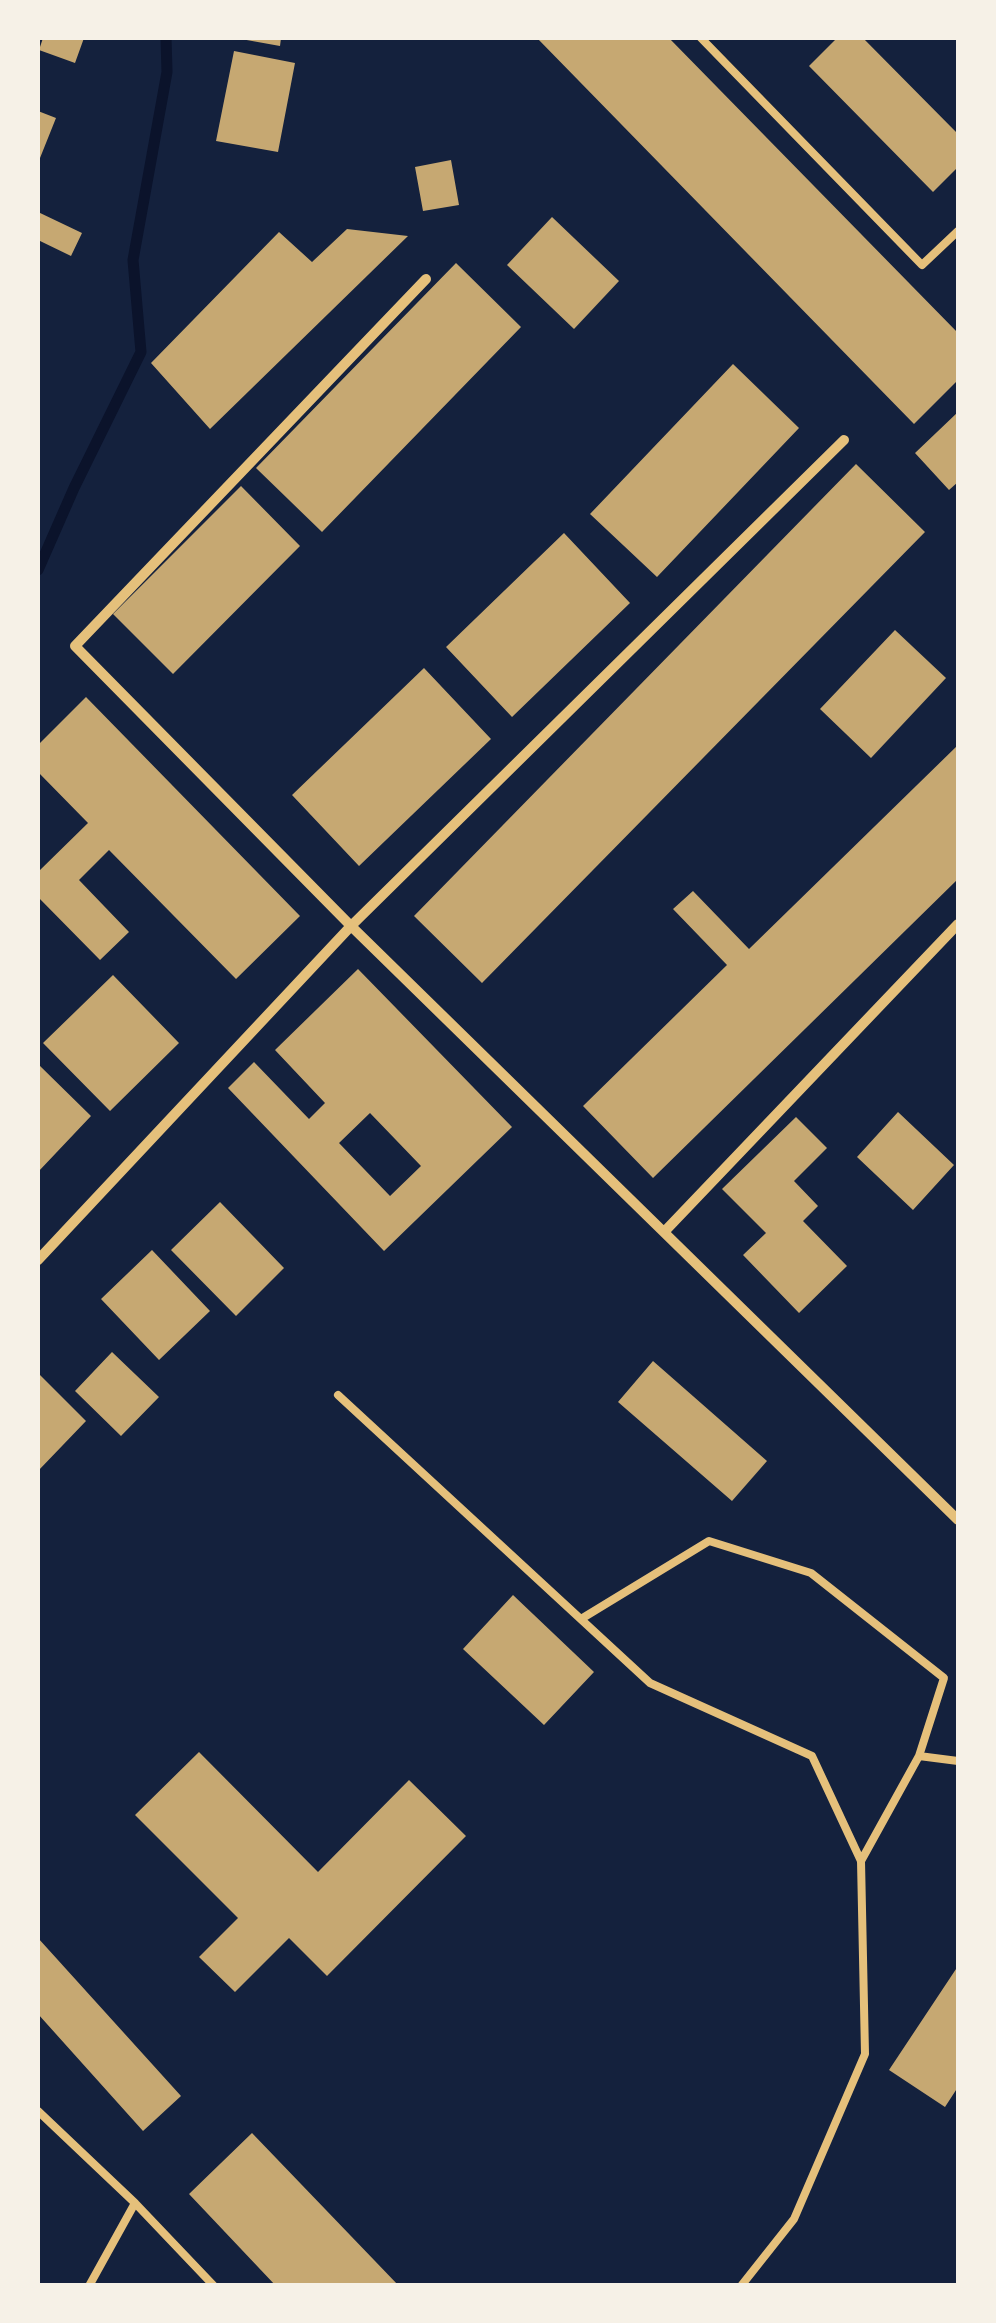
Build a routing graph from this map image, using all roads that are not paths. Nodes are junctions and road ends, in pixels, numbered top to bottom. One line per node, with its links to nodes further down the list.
1 (702, 38): 2 (lane)
2 (958, 230)
3 (426, 279): 6 (street)
4 (844, 440): 6 (street)
5 (958, 924): 7 (street)
6 (350, 926): 7 (street); 8 (street)
7 (666, 1232): 10 (street)
8 (38, 1260)
9 (338, 1395): 11 (lane)
10 (958, 1520)
11 (581, 1619): 12 (lane); 14 (lane)
12 (919, 1756): 13 (lane); 14 (lane)
13 (958, 1761)
14 (862, 1861): 19 (lane)
15 (38, 2111): 16 (lane)
16 (135, 2203): 17 (lane); 18 (lane)
17 (89, 2286)
18 (214, 2286)
19 (741, 2286)

